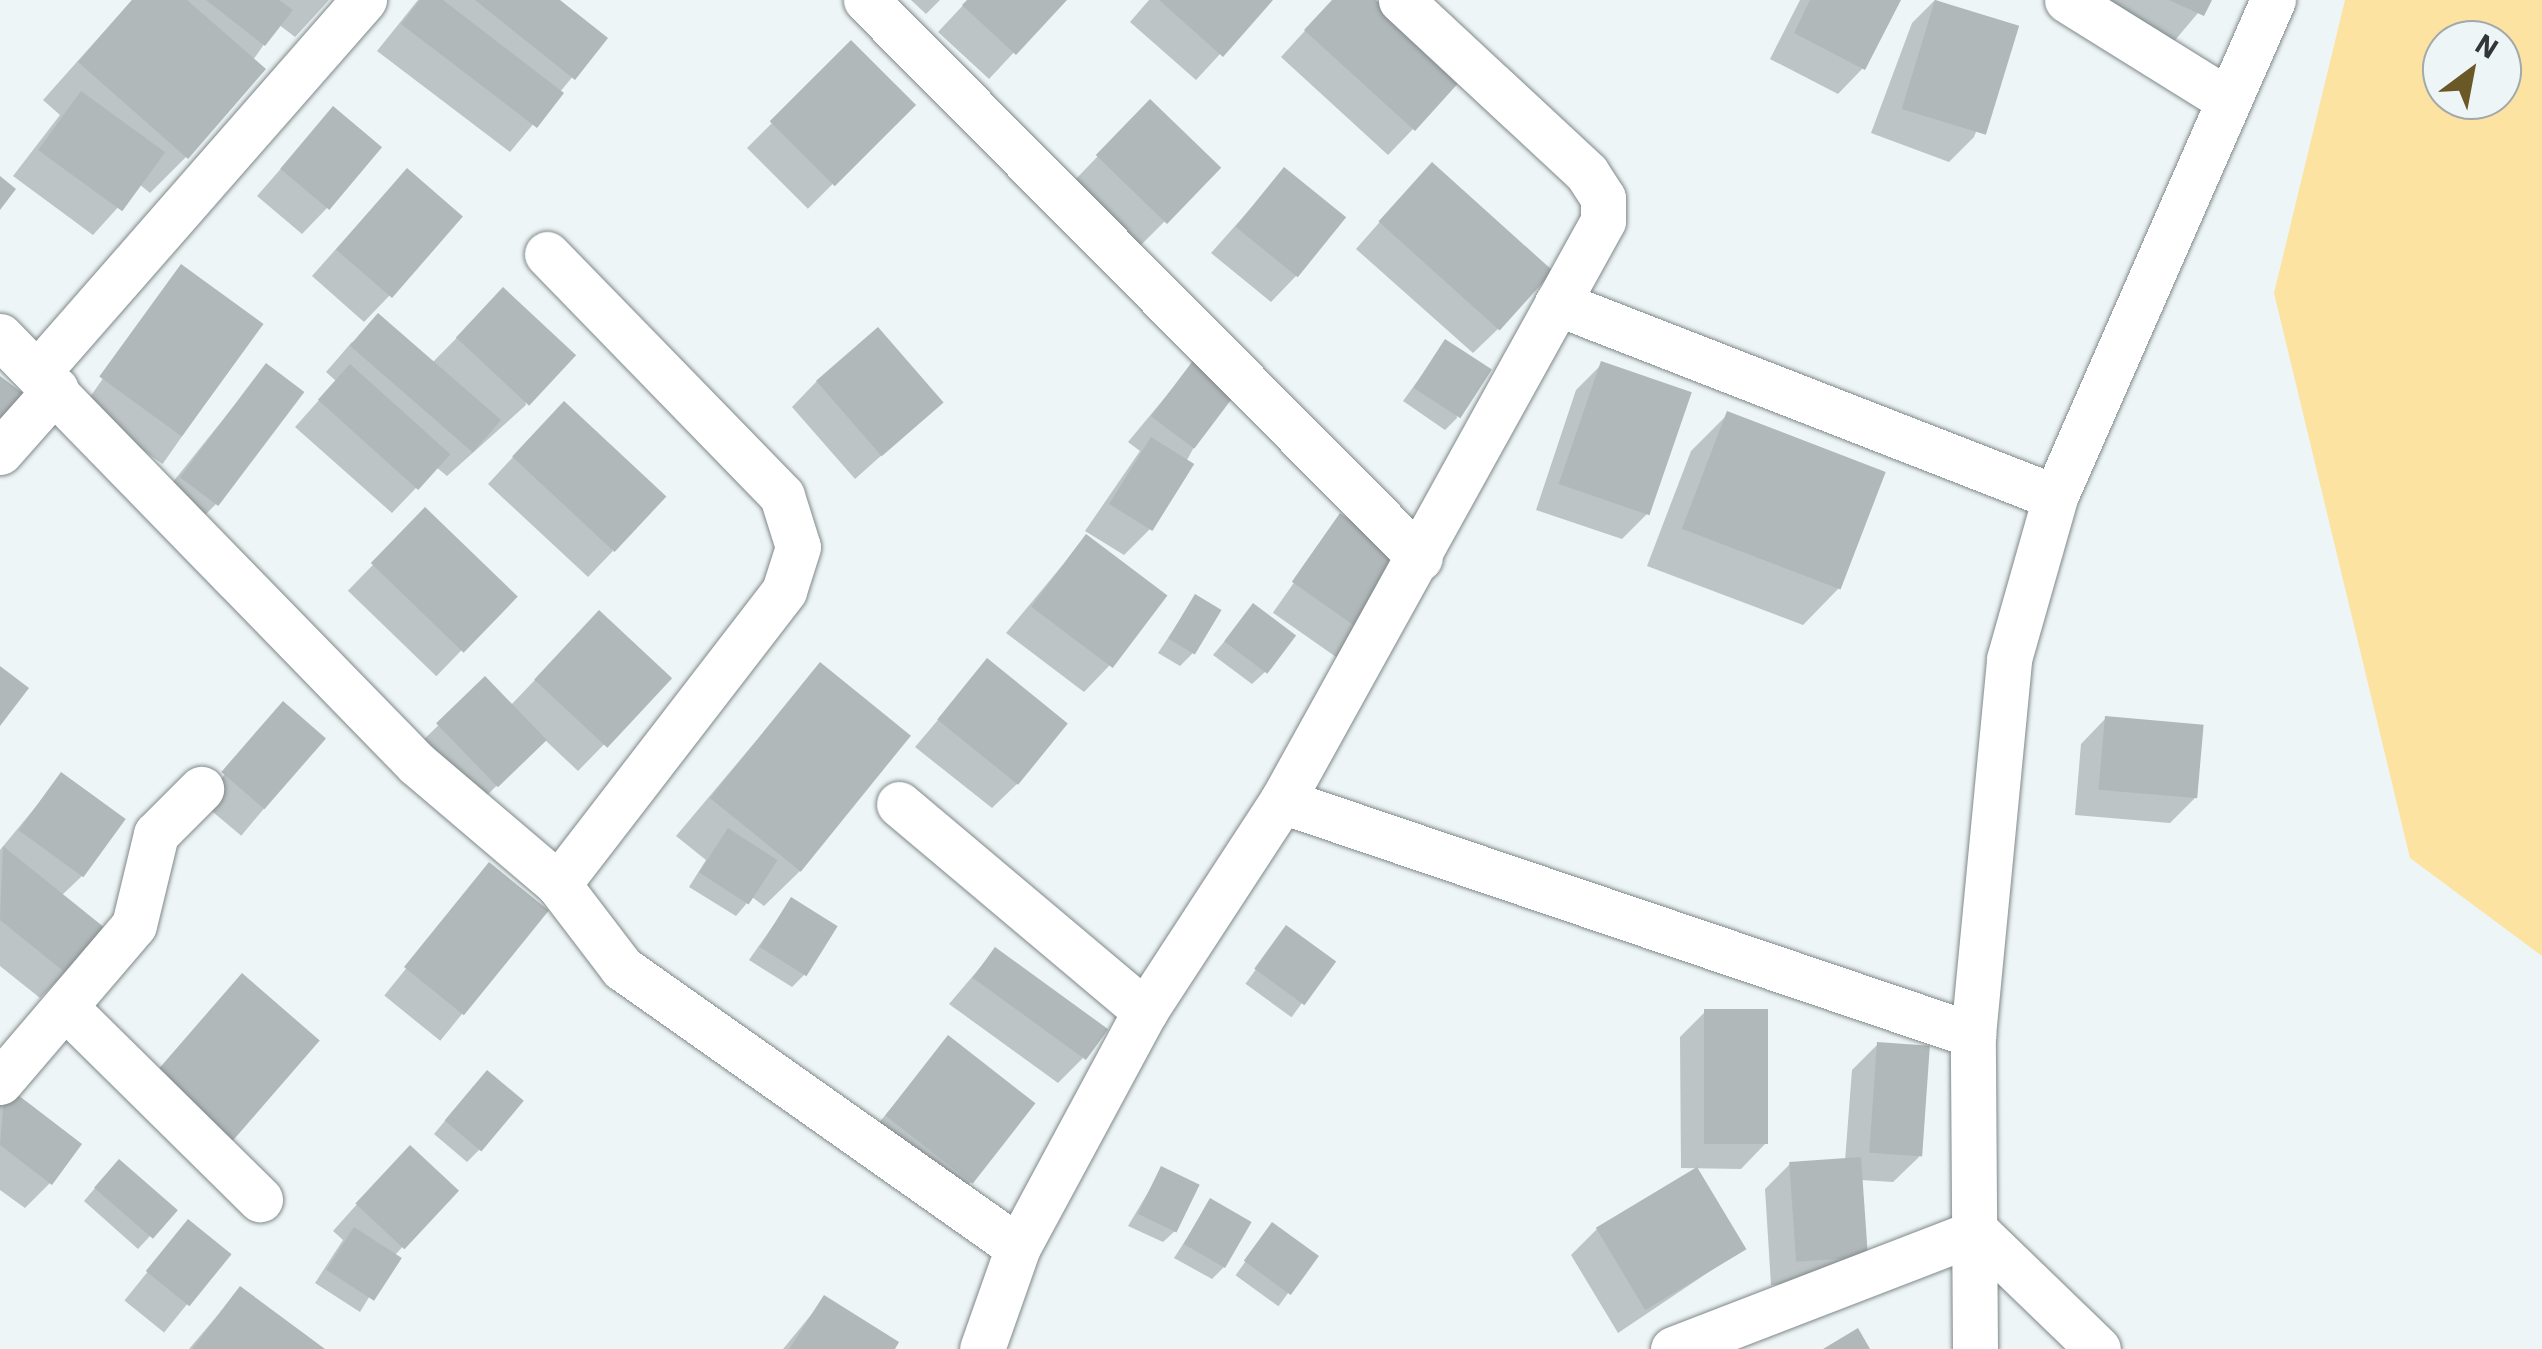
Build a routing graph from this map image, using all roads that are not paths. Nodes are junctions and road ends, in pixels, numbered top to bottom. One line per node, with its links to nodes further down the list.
1 (364, 0): 10 (street)
2 (866, 0): 13 (street)
3 (1402, 0): 8 (street)
4 (2067, 0): 6 (street)
5 (2272, 0): 6 (street)
6 (2226, 99): 12 (street)
7 (546, 254): 17 (street)
8 (1557, 302): 12 (street); 13 (street)
9 (0, 336): 10 (street)
10 (47, 381): 11 (street); 17 (street)
11 (0, 452)
12 (2056, 498): 20 (street)
13 (1420, 558): 15 (street)
14 (201, 789): 18 (street)
15 (1282, 801): 19 (street); 20 (street)
16 (899, 804): 19 (street)
17 (558, 884): 24 (street)
18 (64, 1007): 21 (street); 22 (street)
19 (1145, 1011): 24 (street)
20 (1973, 1036): 23 (street)
21 (0, 1082)
22 (260, 1199)
23 (1977, 1232): 26 (street); 27 (street); 28 (street)
24 (1018, 1246): 25 (street)
25 (982, 1349)
26 (1673, 1349)
27 (1975, 1349)
28 (2098, 1349)

